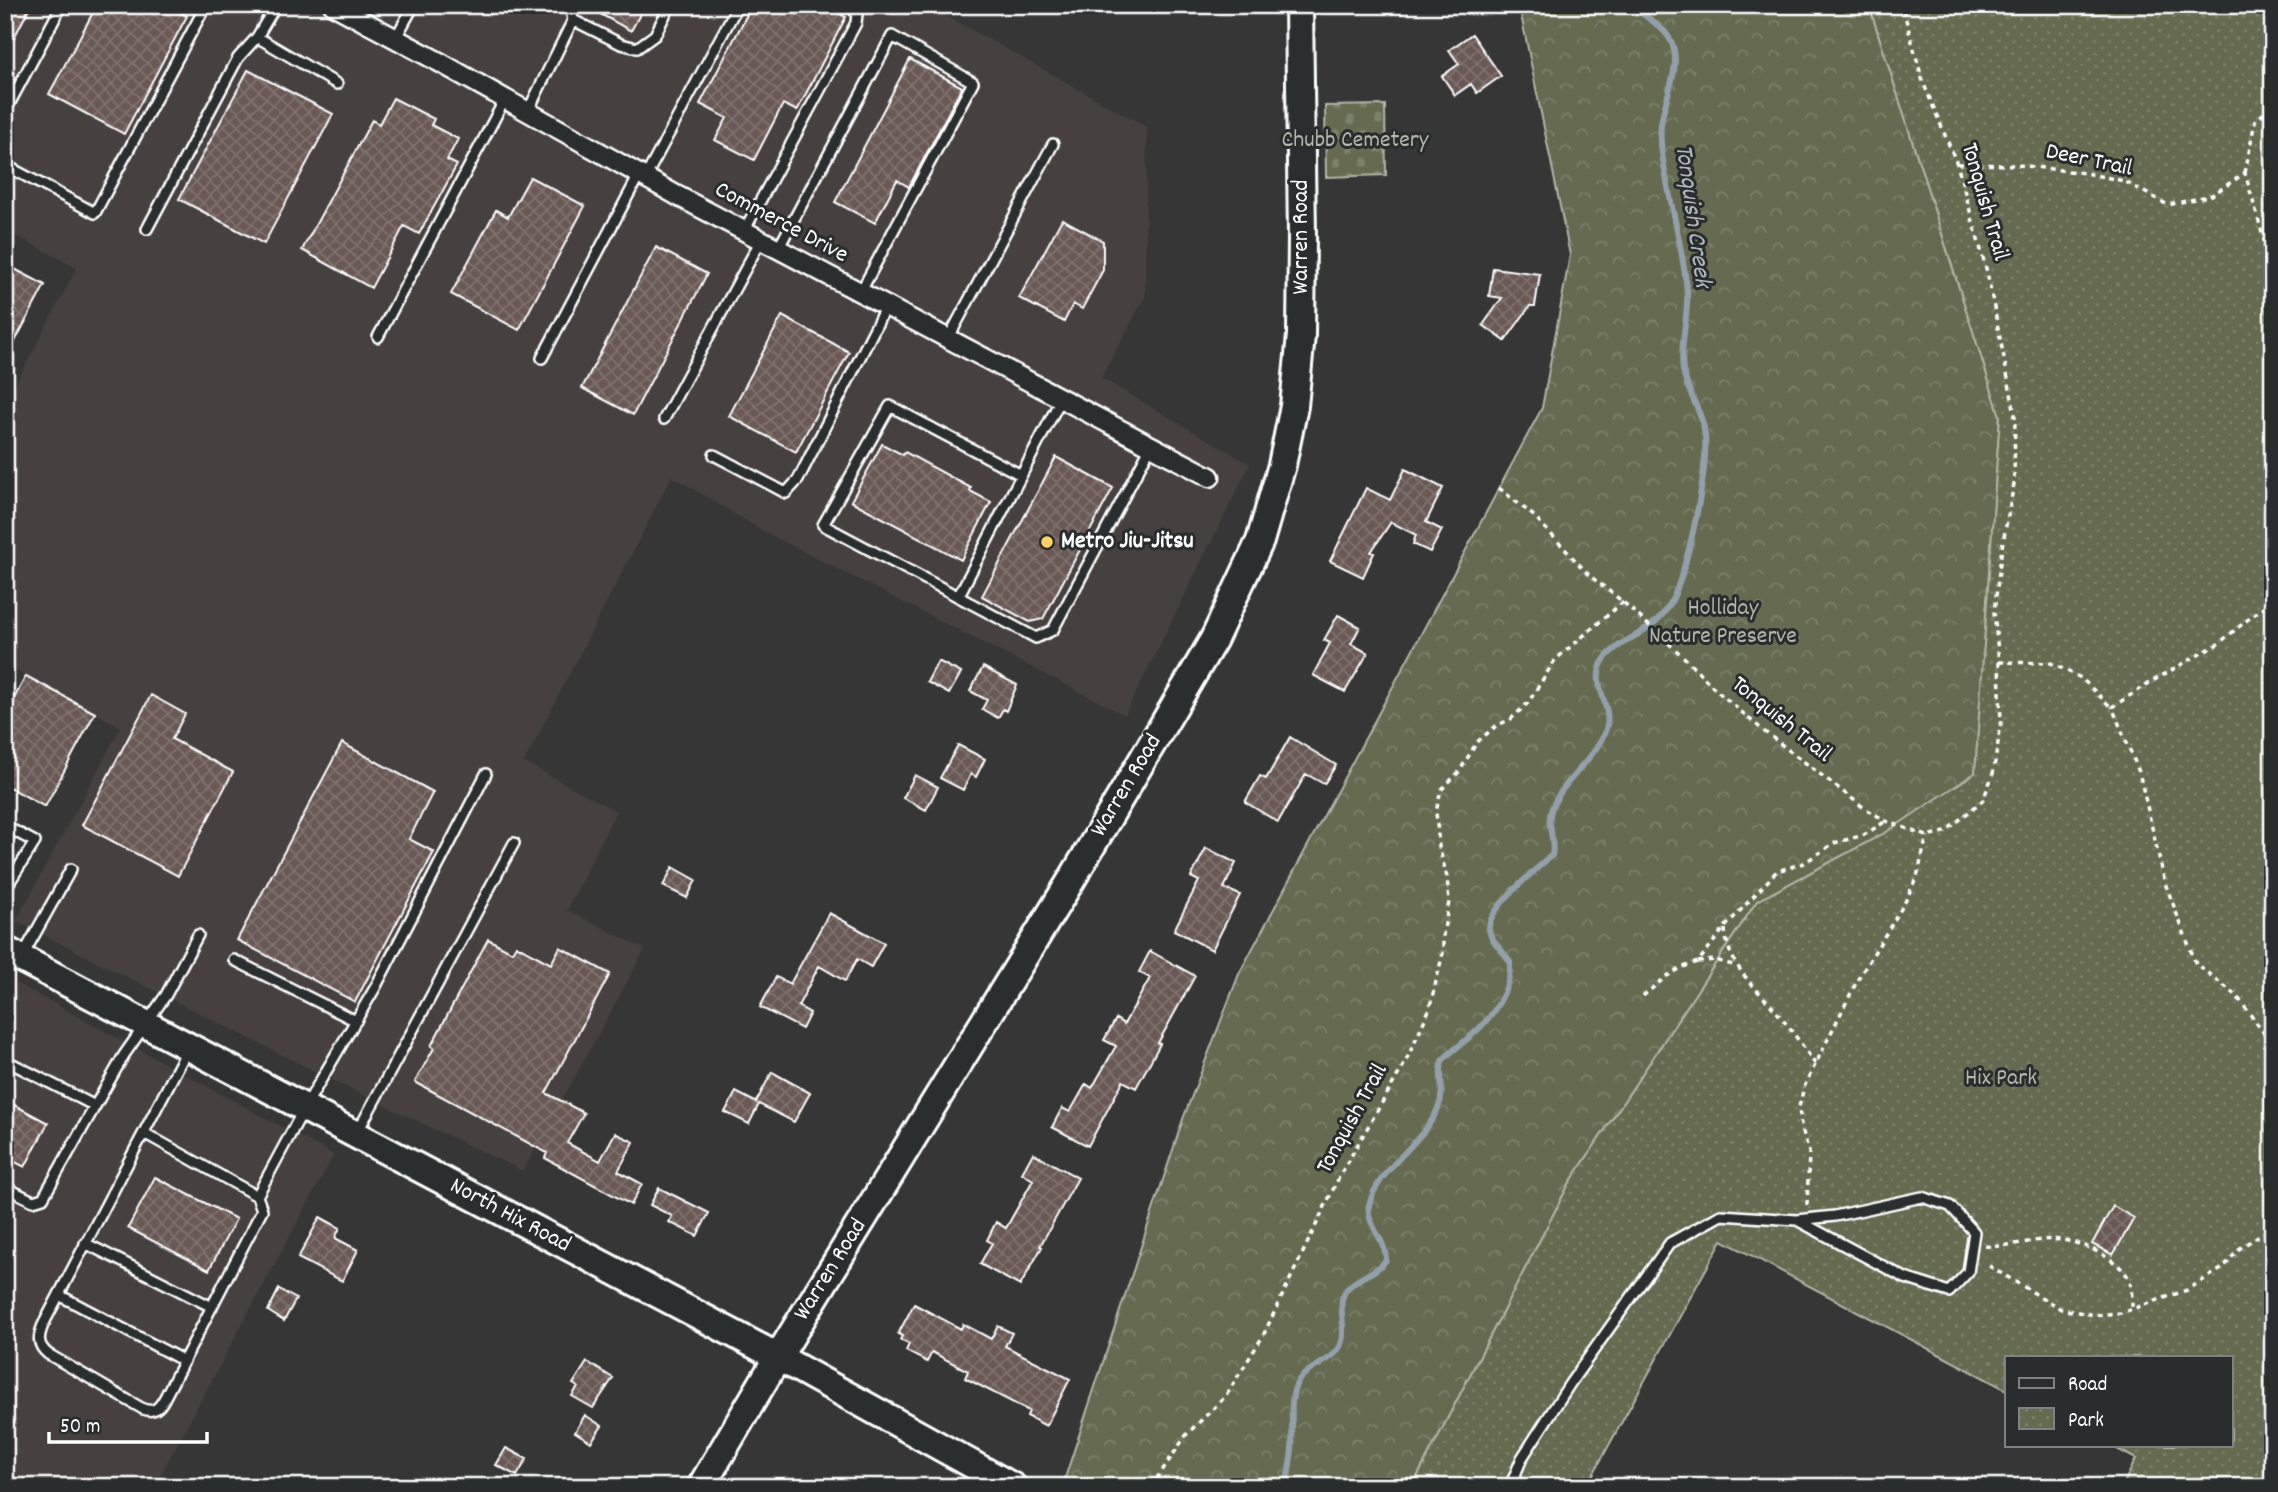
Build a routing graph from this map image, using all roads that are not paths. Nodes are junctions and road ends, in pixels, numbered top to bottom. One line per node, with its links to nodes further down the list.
1 (62, 5): 17 (lane)
2 (206, 5): 19 (lane)
3 (276, 5): 12 (lane)
4 (333, 5): 13 (street, Commerce Drive)
5 (414, 5): 13 (lane)
6 (570, 5): 11 (lane)
7 (670, 5): 11 (lane)
8 (738, 5): 20 (lane)
9 (850, 5): 22 (lane)
10 (1299, 5): 59 (main road, Warren Road)
11 (573, 20): 16 (lane)
12 (257, 37): 14 (lane); 21 (lane)
13 (396, 38): 15 (street, Commerce Drive)
14 (337, 84)
15 (505, 99): 16 (street, Commerce Drive); 27 (lane)
16 (528, 111): 20 (street, Commerce Drive)
17 (5, 112)
18 (1053, 144): 28 (lane)
19 (5, 165)
20 (642, 176): 22 (street, Commerce Drive); 29 (lane)
21 (148, 229)
22 (744, 231): 23 (street, Commerce Drive)
23 (761, 240): 24 (street, Commerce Drive); 31 (lane)
24 (778, 249): 25 (street, Commerce Drive); 25 (lane)
25 (860, 293): 26 (street, Commerce Drive)
26 (886, 306): 28 (street, Commerce Drive); 33 (lane)
27 (378, 337)
28 (948, 339): 30 (street, Commerce Drive)
29 (542, 358)
30 (1061, 399): 32 (street, Commerce Drive); 34 (lane)
31 (664, 419)
32 (1151, 446): 35 (street, Commerce Drive); 36 (lane)
33 (714, 455)
34 (1021, 475): 36 (lane); 36 (lane)
35 (1210, 477)
36 (958, 597)
37 (486, 774): 45 (lane)
38 (5, 826): 41 (lane)
39 (514, 844): 52 (lane)
40 (71, 869): 43 (lane)
41 (5, 889)
42 (198, 934): 46 (lane)
43 (13, 954): 46 (main road, North Hix Road)
44 (234, 960): 45 (lane)
45 (356, 1021): 50 (lane)
46 (146, 1023): 47 (main road, North Hix Road); 49 (lane)
47 (189, 1047): 50 (main road, North Hix Road); 51 (lane)
48 (5, 1060): 49 (lane)
49 (95, 1106): 53 (lane)
50 (305, 1107): 52 (main road, North Hix Road); 54 (lane)
51 (144, 1133): 54 (lane); 56 (lane)
52 (356, 1135): 59 (main road, North Hix Road)
53 (5, 1187)
54 (257, 1196): 58 (lane)
55 (1802, 1219): 55 (lane); 63 (lane)
56 (85, 1243): 57 (lane); 58 (lane)
57 (59, 1295): 60 (lane); 60 (lane)
58 (212, 1307): 60 (lane)
59 (778, 1357): 61 (main road, Warren Road); 62 (main road, North Hix Road)
60 (184, 1361)
61 (701, 1487)
62 (1013, 1487)
63 (1510, 1487)

